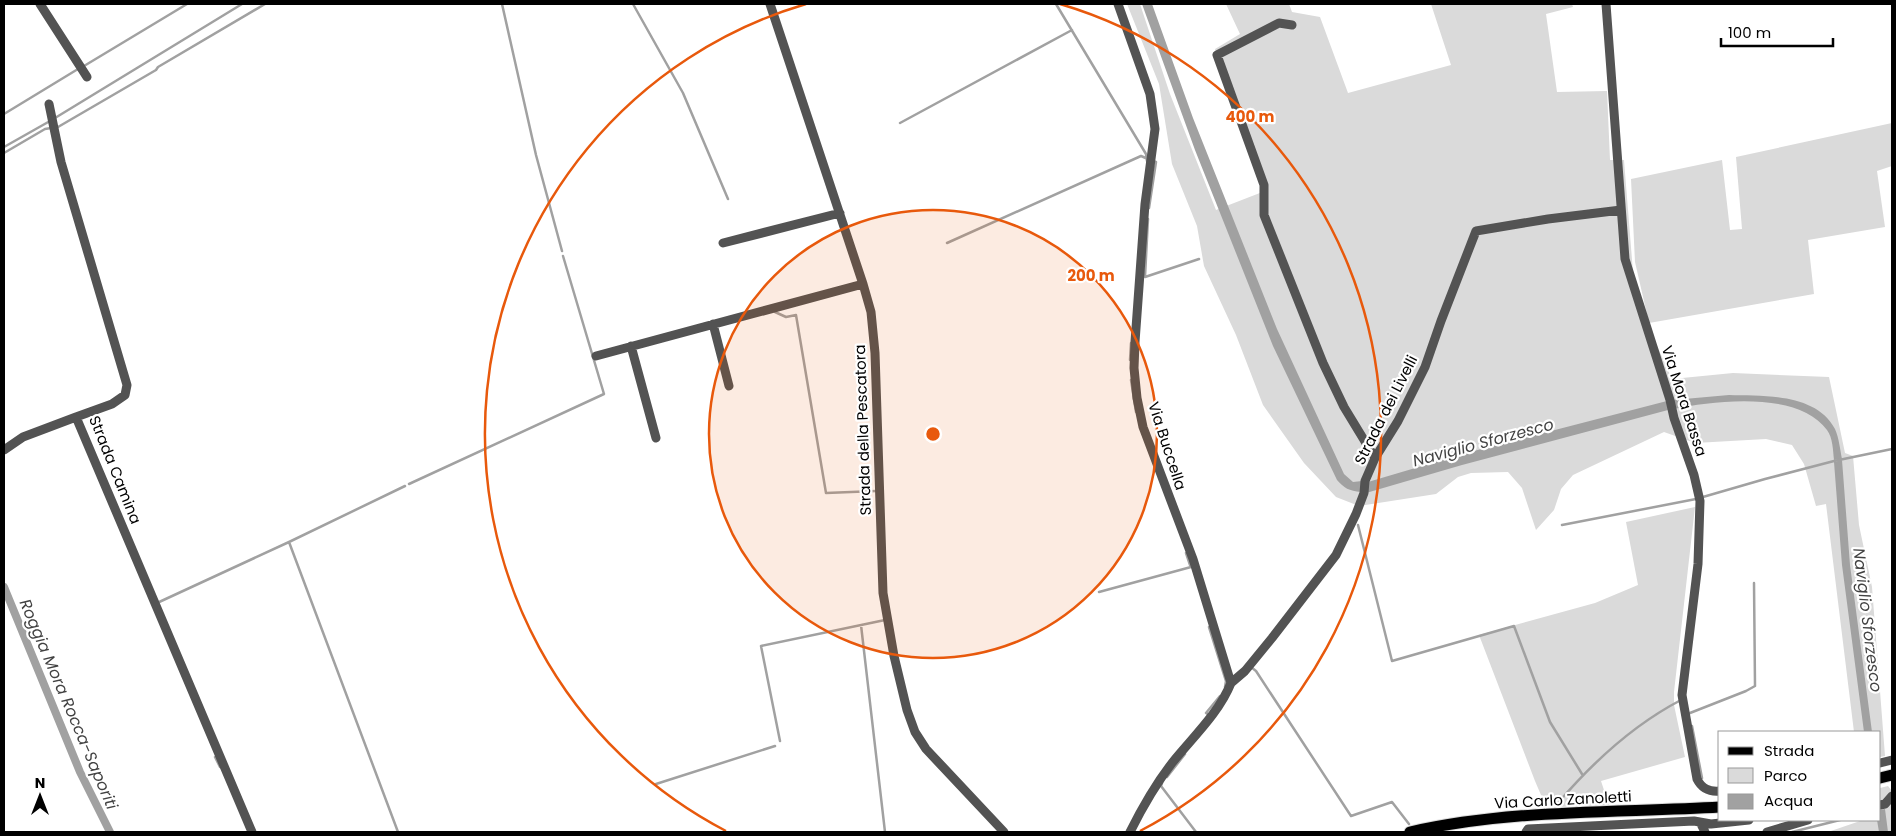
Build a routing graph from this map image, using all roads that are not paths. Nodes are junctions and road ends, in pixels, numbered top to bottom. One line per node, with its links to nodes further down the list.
1 (40, 4): 6 (street)
2 (770, 4): 9 (street, Strada della Pescatora)
3 (1118, 4): 20 (street, Via Buccella)
4 (1606, 4): 8 (street, Via Mora Bassa)
5 (1292, 25): 19 (street)
6 (87, 77)
7 (49, 104): 16 (street, Strada Camina)
8 (1621, 210): 19 (street, Strada dei Livelli); 23 (street, Via Mora Bassa)
9 (840, 213): 10 (street); 11 (street, Strada della Pescatora)
10 (723, 243)
11 (863, 284): 12 (street); 31 (street, Strada della Pescatora)
12 (713, 324): 13 (street); 15 (street)
13 (631, 346): 14 (street); 17 (street)
14 (596, 356)
15 (729, 386)
16 (76, 418): 18 (street); 30 (street, Strada Camina)
17 (656, 438)
18 (4, 450)
19 (1375, 458): 20 (street, Strada dei Livelli)
20 (1231, 683): 32 (street)
21 (1892, 760): 22 (street)
22 (1881, 763)
23 (1718, 791)
24 (1892, 796): 25 (street)
25 (1882, 804)
26 (1718, 806): 33 (main road, Via Carlo Zanoletti)
27 (1740, 821): 29 (street)
28 (1805, 821): 36 (street)
29 (1700, 822): 34 (street); 35 (street)
30 (252, 832)
31 (1004, 832)
32 (1130, 832)
33 (1410, 832)
34 (1526, 832)
35 (1705, 832)
36 (1767, 832)

